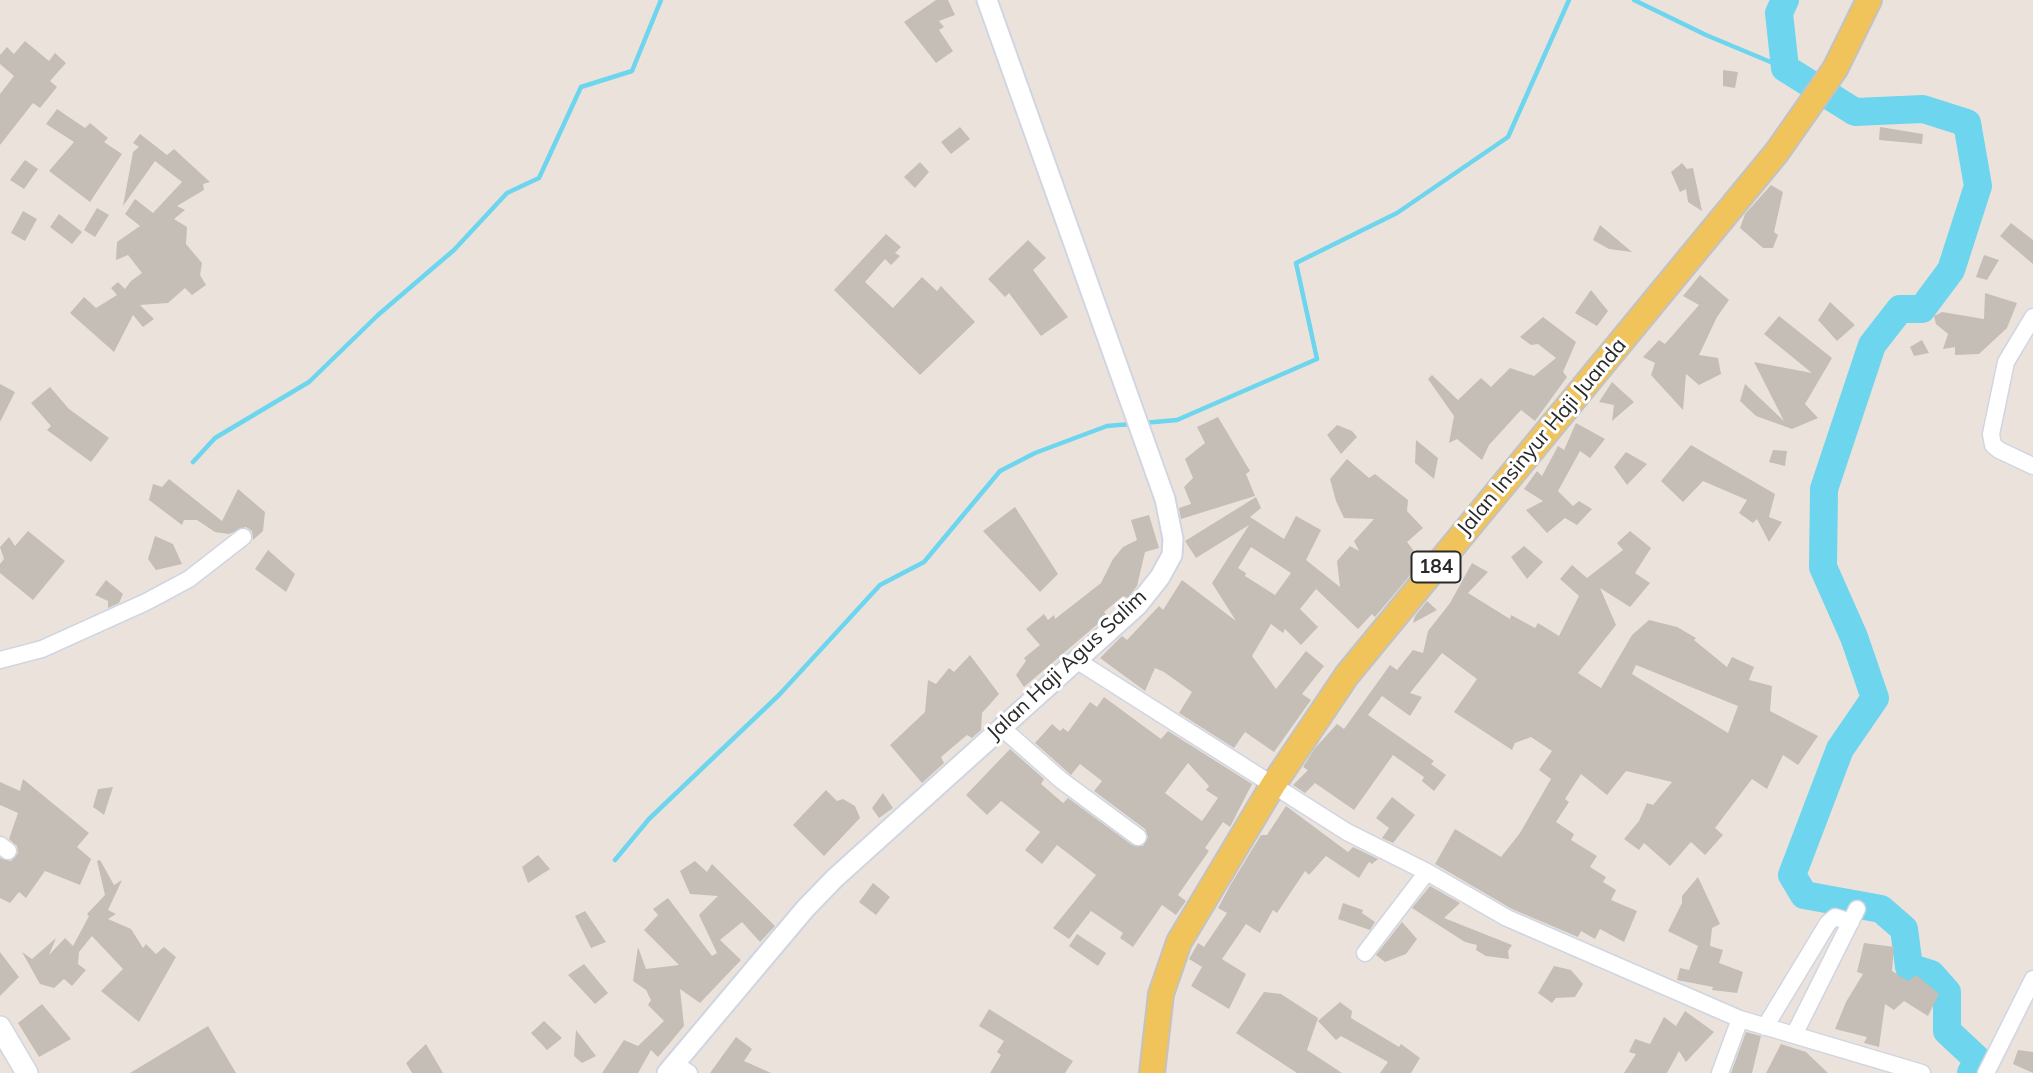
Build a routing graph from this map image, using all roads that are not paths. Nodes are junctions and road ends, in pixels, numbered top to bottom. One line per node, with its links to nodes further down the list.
1 (987, 0): 7 (street, Jalan Haji Agus Salim)
2 (1869, 0): 9 (main road, Jalan Insinyur Haji Juanda / 184)
3 (2033, 317): 4 (street)
4 (2033, 466)
5 (243, 537): 6 (street)
6 (0, 660)
7 (1076, 660): 8 (street, Jalan Haji Agus Salim); 9 (street)
8 (1001, 727): 10 (street); 18 (street, Jalan Haji Agus Salim)
9 (1273, 785): 11 (street); 20 (main road, Jalan Insinyur Haji Juanda / 184)
10 (1138, 837)
11 (1427, 872): 12 (street); 14 (street)
12 (1365, 953)
13 (2033, 979): 23 (street)
14 (1740, 1019): 16 (street); 21 (street)
15 (0, 1027): 19 (main road)
16 (1765, 1027): 17 (street); 17 (street)
17 (1794, 1035): 22 (street)
18 (677, 1070)
19 (27, 1073)
20 (1152, 1073)
21 (1720, 1073)
22 (1923, 1073)
23 (1986, 1073)

